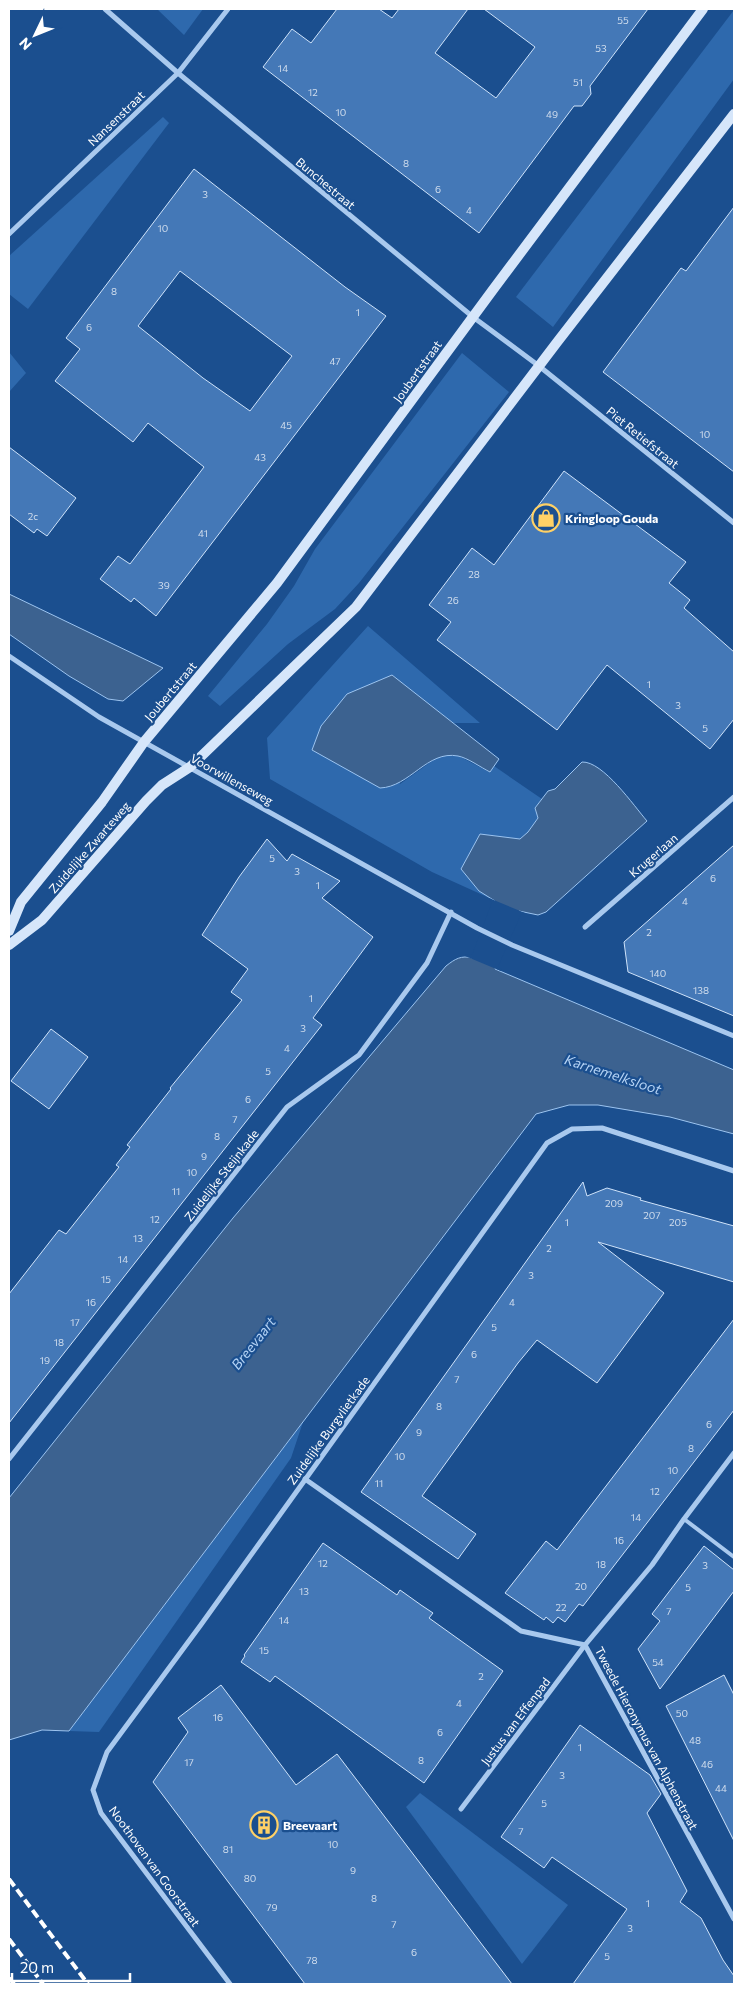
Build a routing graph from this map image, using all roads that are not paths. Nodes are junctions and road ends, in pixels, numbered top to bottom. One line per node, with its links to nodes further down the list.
1 (105, 9): 4 (street, Bunchestraat)
2 (228, 9): 4 (street, Nansenstraat)
3 (703, 9): 7 (main road, Joubertstraat)
4 (178, 73): 6 (street, Nansenstraat); 7 (street, Bunchestraat)
5 (734, 114): 8 (main road)
6 (9, 234)
7 (472, 317): 8 (street, Bunchestraat); 11 (main road, Joubertstraat)
8 (539, 366): 9 (street, Piet Retiefstraat); 12 (main road)
9 (734, 523)
10 (9, 656): 11 (street, Voorwillenseweg)
11 (144, 742): 12 (street, Voorwillenseweg); 16 (main road, Zuidelijke Zwarteweg)
12 (190, 767): 14 (street, Voorwillenseweg); 17 (main road, Zuidelijke Zwarteweg)
13 (734, 797): 15 (street, Krugerlaan)
14 (451, 912): 18 (street, Voorwillenseweg); 21 (street, Zuidelijke Steijnkade)
15 (585, 927)
16 (9, 932)
17 (9, 944)
18 (734, 1036)
19 (734, 1171): 22 (street, Zuidelijke Burgvlietkade)
20 (734, 1453): 23 (street, Justus van Effenpad)
21 (9, 1459)
22 (305, 1479): 25 (street, Tweede Hieronymus van Alphenstraat); 26 (street, Zuidelijke Burgvlietkade)
23 (684, 1519): 24 (lane); 25 (street, Justus van Effenpad)
24 (734, 1558)
25 (585, 1645): 27 (street, Justus van Effenpad); 28 (street, Tweede Hieronymus van Alphenstraat)
26 (107, 1752): 29 (street, Noothoven van Goorstraat)
27 (461, 1809)
28 (734, 1919)
29 (230, 1984)

